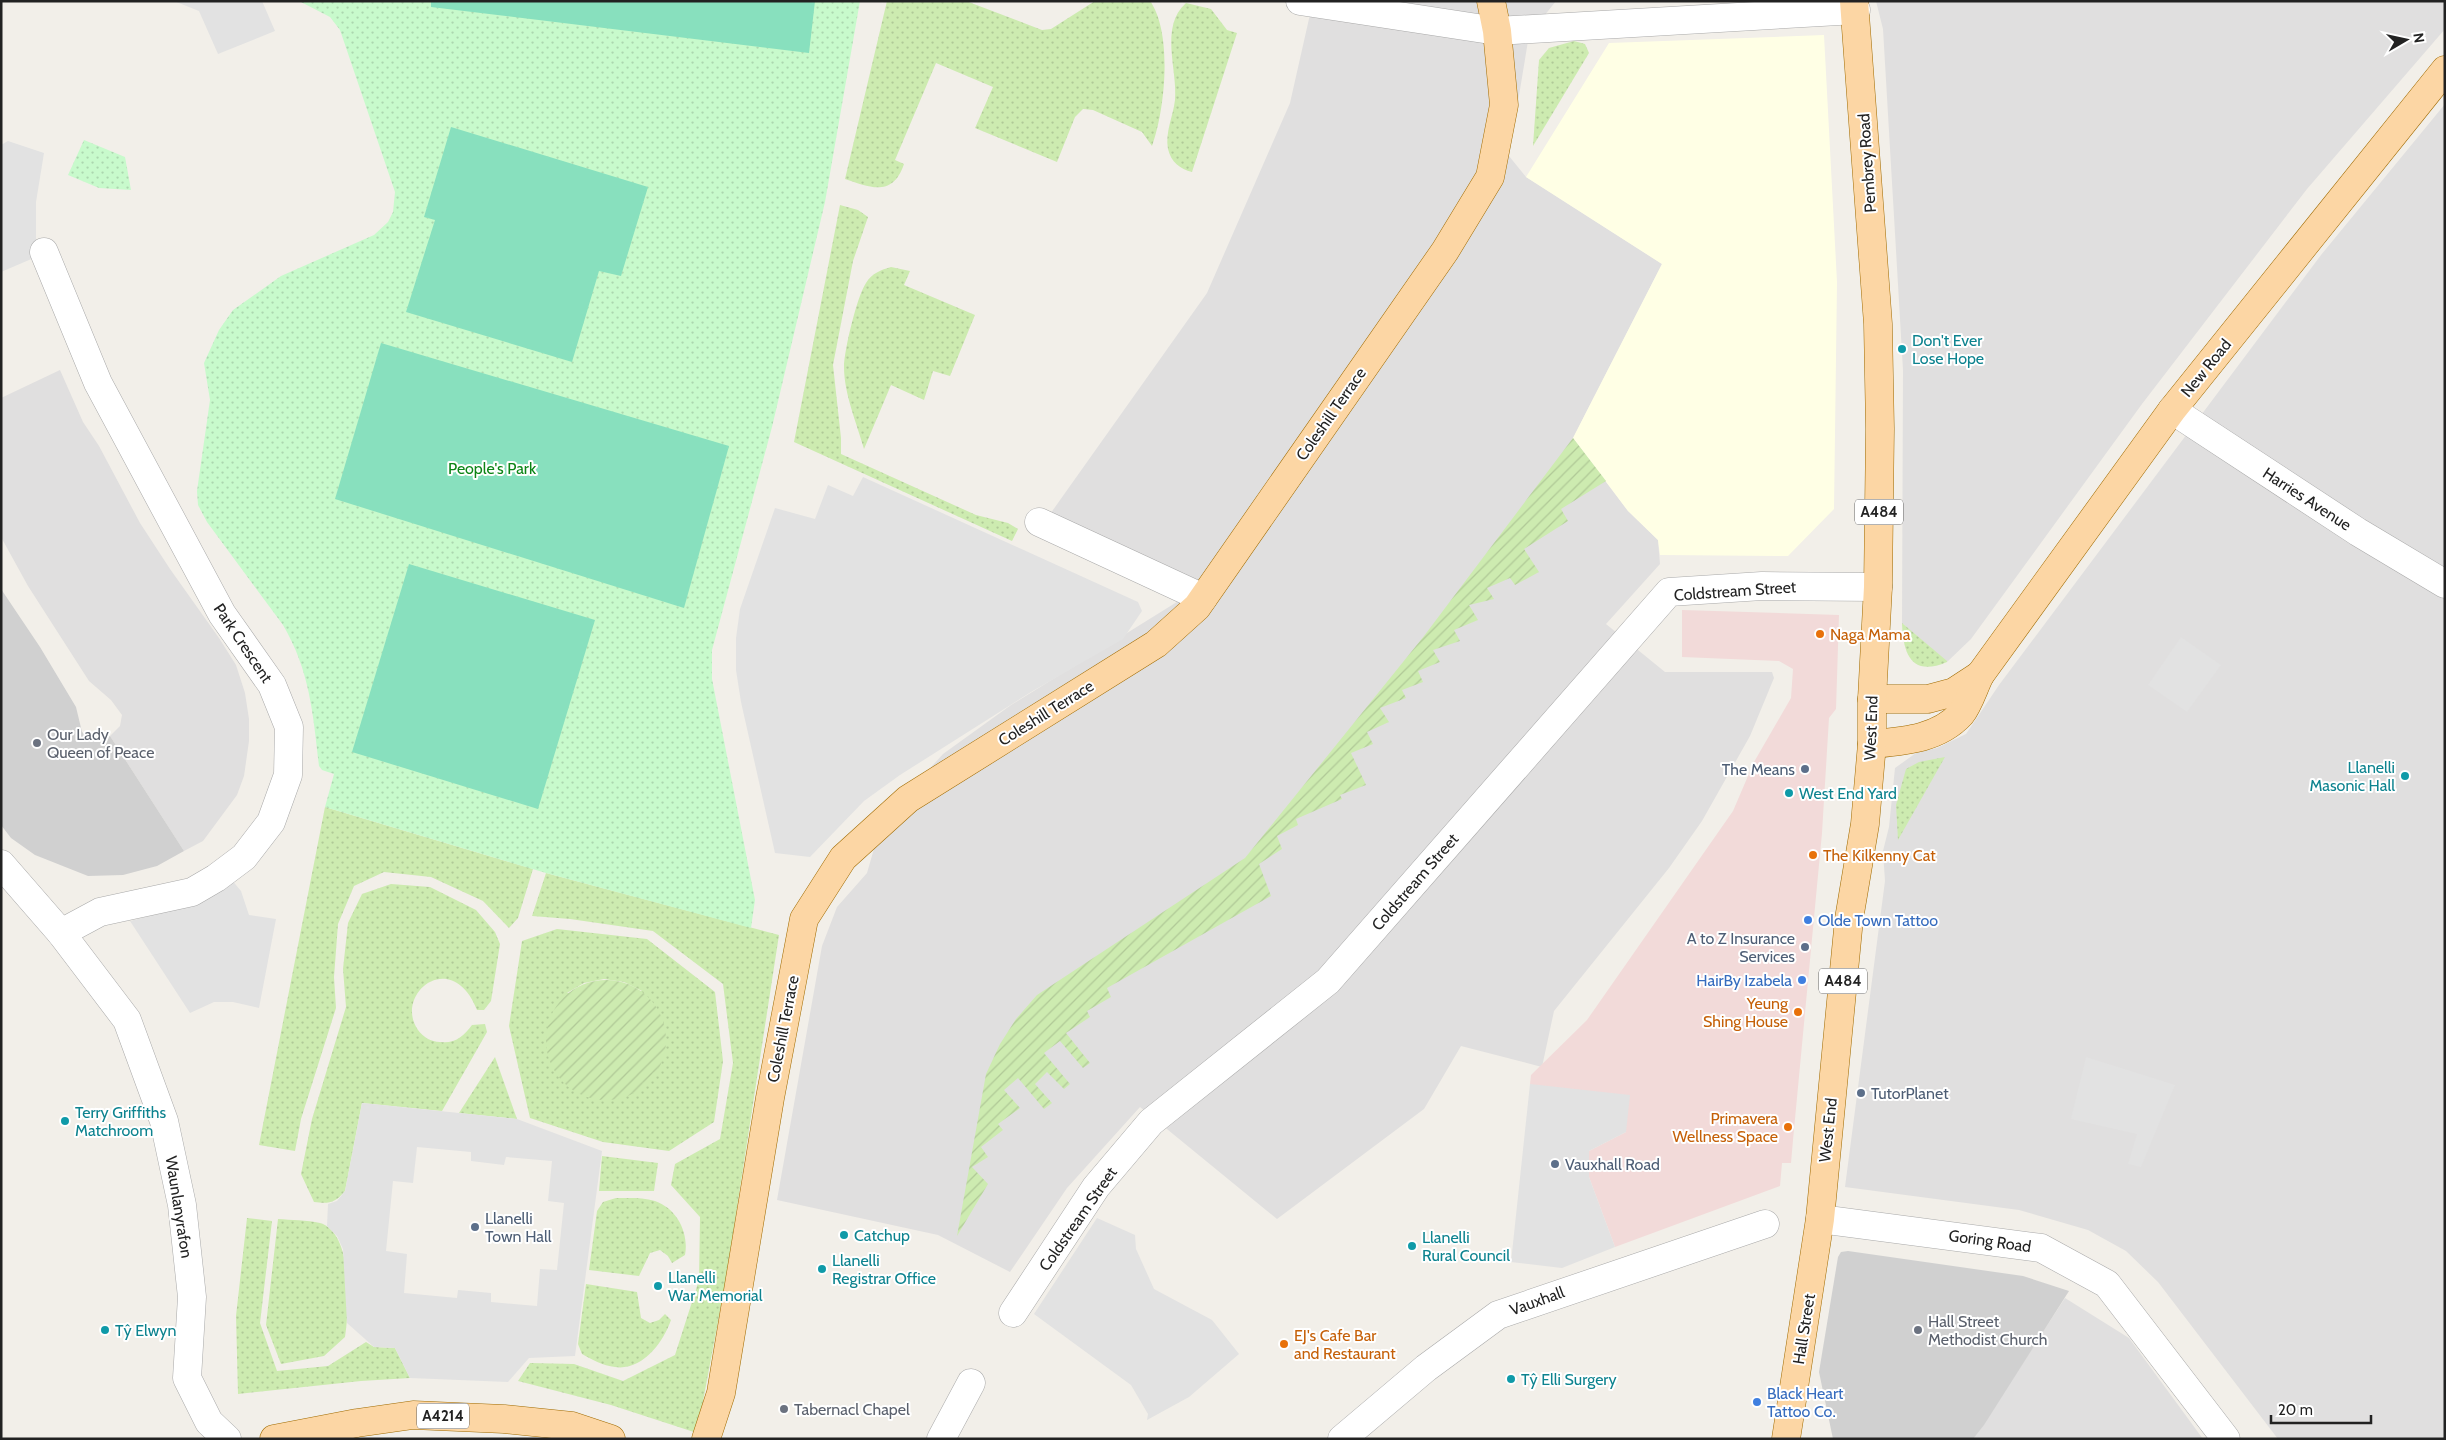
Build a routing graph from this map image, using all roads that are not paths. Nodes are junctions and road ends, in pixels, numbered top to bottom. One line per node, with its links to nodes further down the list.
1 (1300, 1): 4 (street)
2 (1491, 1): 4 (main road, Coleshill Terrace)
3 (1855, 6): 4 (street); 7 (main road, Pembrey Road / A484)
4 (1496, 31): 12 (main road, Coleshill Terrace)
5 (2445, 70): 8 (main road, New Road)
6 (44, 252): 17 (street, Park Crescent)
7 (1878, 324): 11 (main road, West End / A484)
8 (2172, 410): 10 (street, Harries Avenue); 13 (main road, New Road)
9 (1039, 522): 12 (street)
10 (2445, 584)
11 (1878, 587): 14 (main road, West End / A484); 20 (street, Coldstream Street)
12 (1203, 598): 26 (main road, Coleshill Terrace)
13 (1980, 676): 14 (main road, New Road); 15 (main road, New Road)
14 (1872, 699): 15 (main road, West End / A484)
15 (1872, 744): 18 (main road, West End / A484)
16 (1, 864): 17 (street, Waunlanyrafon)
17 (61, 932): 23 (street, Waunlanyrafon)
18 (1820, 1219): 22 (main road, Hall Street / A484); 31 (street, Goring Road)
19 (1765, 1224): 28 (street, Vauxhall)
20 (1013, 1313)
21 (971, 1383): 27 (street)
22 (1792, 1408): 29 (main road, Hall Street / A484); 30 (main road, A484)
23 (227, 1439)
24 (274, 1439): 25 (main road, A4214)
25 (611, 1439)
26 (706, 1439)
27 (941, 1439)
28 (1342, 1439)
29 (1786, 1439)
30 (1797, 1439)
31 (2226, 1439)

